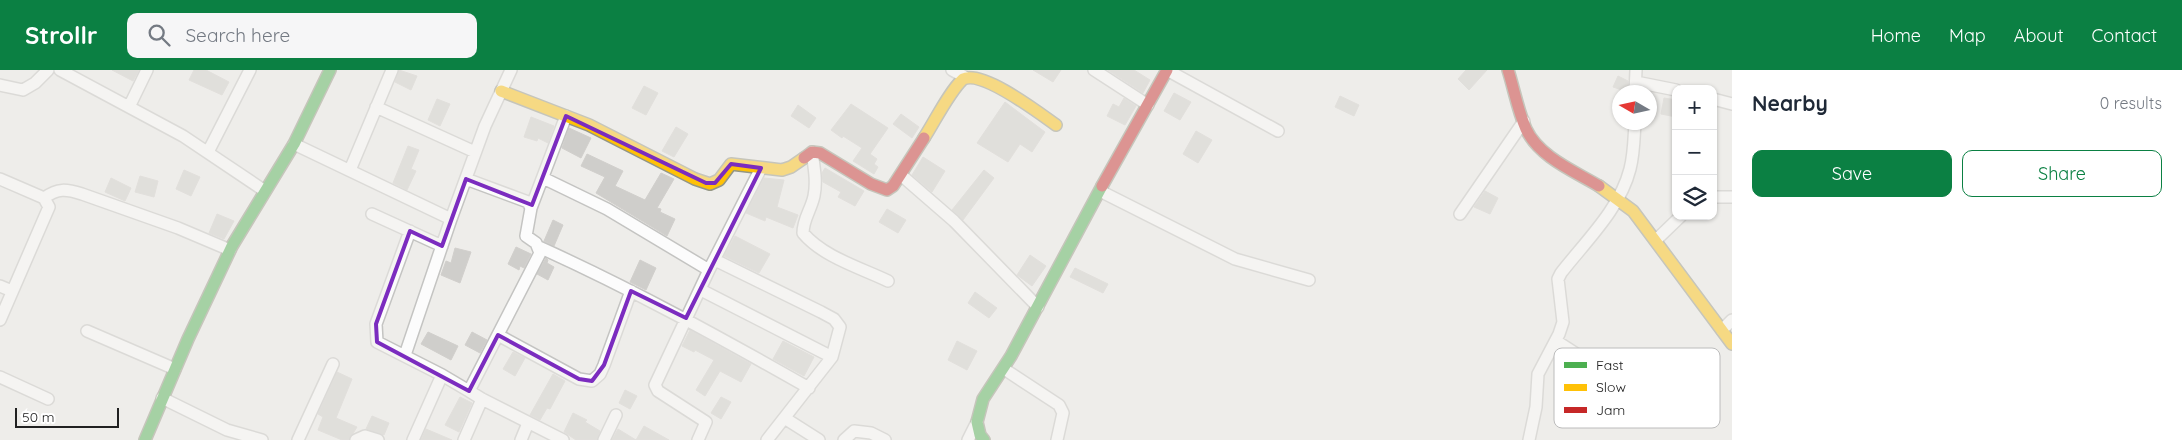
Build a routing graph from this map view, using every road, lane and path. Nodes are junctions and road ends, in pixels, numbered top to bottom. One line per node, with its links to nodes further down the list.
1 (48, 70): 14 (street)
2 (60, 70): 20 (street)
3 (147, 70): 20 (street)
4 (250, 70): 28 (street)
5 (330, 70): 27 (street)
6 (392, 70): 21 (street)
7 (511, 70): 16 (street)
8 (952, 70): 12 (street)
9 (1094, 70): 19 (street)
10 (1167, 70): 19 (street); 26 (street)
11 (1508, 70): 23 (street)
12 (965, 77): 24 (street); 33 (street)
13 (1636, 81): 15 (street)
14 (0, 85)
15 (1672, 89)
16 (501, 91): 22 (street); 29 (street)
17 (1717, 100): 18 (street)
18 (1732, 104)
19 (1148, 105): 38 (street)
20 (129, 107): 28 (street)
21 (376, 107): 29 (street); 32 (street)
22 (566, 116): 31 (street); 35 (street)
23 (1524, 121): 42 (street); 45 (street)
24 (1056, 125)
25 (1634, 130): 42 (street)
26 (1278, 131)
27 (294, 144): 32 (street); 37 (street)
28 (208, 152): 37 (street)
29 (475, 152): 34 (street)
30 (812, 152): 31 (street); 33 (street); 55 (street)
31 (761, 168): 53 (street)
32 (350, 170): 46 (street)
33 (901, 175): 60 (street)
34 (466, 178): 43 (street); 46 (street)
35 (543, 178): 43 (street); 53 (street)
36 (0, 179): 41 (street)
37 (265, 191): 52 (street)
38 (1100, 191): 54 (street); 60 (street)
39 (1717, 197): 40 (street)
40 (1732, 197)
41 (44, 198): 52 (street); 58 (street)
42 (1617, 198): 49 (street); 67 (street)
43 (531, 208): 51 (street)
44 (372, 214): 48 (street)
45 (1460, 214)
46 (452, 219): 50 (street)
47 (1677, 220): 49 (street)
48 (410, 231): 50 (street); 70 (street)
49 (1656, 240): 64 (street)
50 (442, 246): 70 (street)
51 (539, 247): 59 (street); 66 (street)
52 (230, 250): 73 (street)
53 (712, 265): 57 (street); 71 (street)
54 (1309, 280)
55 (888, 281)
56 (0, 286): 58 (street)
57 (700, 290): 61 (street); 71 (street)
58 (12, 291): 62 (street)
59 (631, 291): 61 (street); 66 (street)
60 (1038, 307): 74 (street)
61 (686, 318): 77 (street); 96 (street)
62 (0, 320)
63 (1732, 320): 64 (street)
64 (1722, 330): 68 (street)
65 (87, 331): 73 (street)
66 (498, 335): 78 (street)
67 (1556, 341): 69 (street); 104 (street)
68 (1732, 344)
69 (1567, 348)
70 (405, 355): 75 (street)
71 (832, 357): 77 (street)
72 (333, 364): 88 (street)
73 (175, 369): 79 (street)
74 (1004, 369): 84 (street); 103 (street)
75 (442, 376): 78 (street); 91 (street)
76 (0, 377): 81 (street)
77 (809, 388): 83 (street)
78 (469, 391): 80 (street)
79 (162, 398): 86 (street); 87 (street)
80 (482, 399): 85 (street); 92 (street)
81 (48, 400)
82 (616, 415): 95 (street)
83 (786, 419): 97 (street); 98 (street)
84 (977, 422): 101 (street); 102 (street)
85 (528, 423): 93 (street); 94 (street)
86 (145, 440)
87 (262, 440)
88 (298, 440)
89 (356, 440): 90 (street)
90 (378, 440)
91 (413, 440)
92 (464, 440)
93 (521, 440)
94 (563, 440)
95 (604, 440)
96 (698, 440)
97 (767, 440)
98 (819, 440)
99 (844, 440): 100 (street)
100 (885, 440)
101 (968, 440)
102 (984, 440)
103 (1057, 440)
104 (1529, 440)

